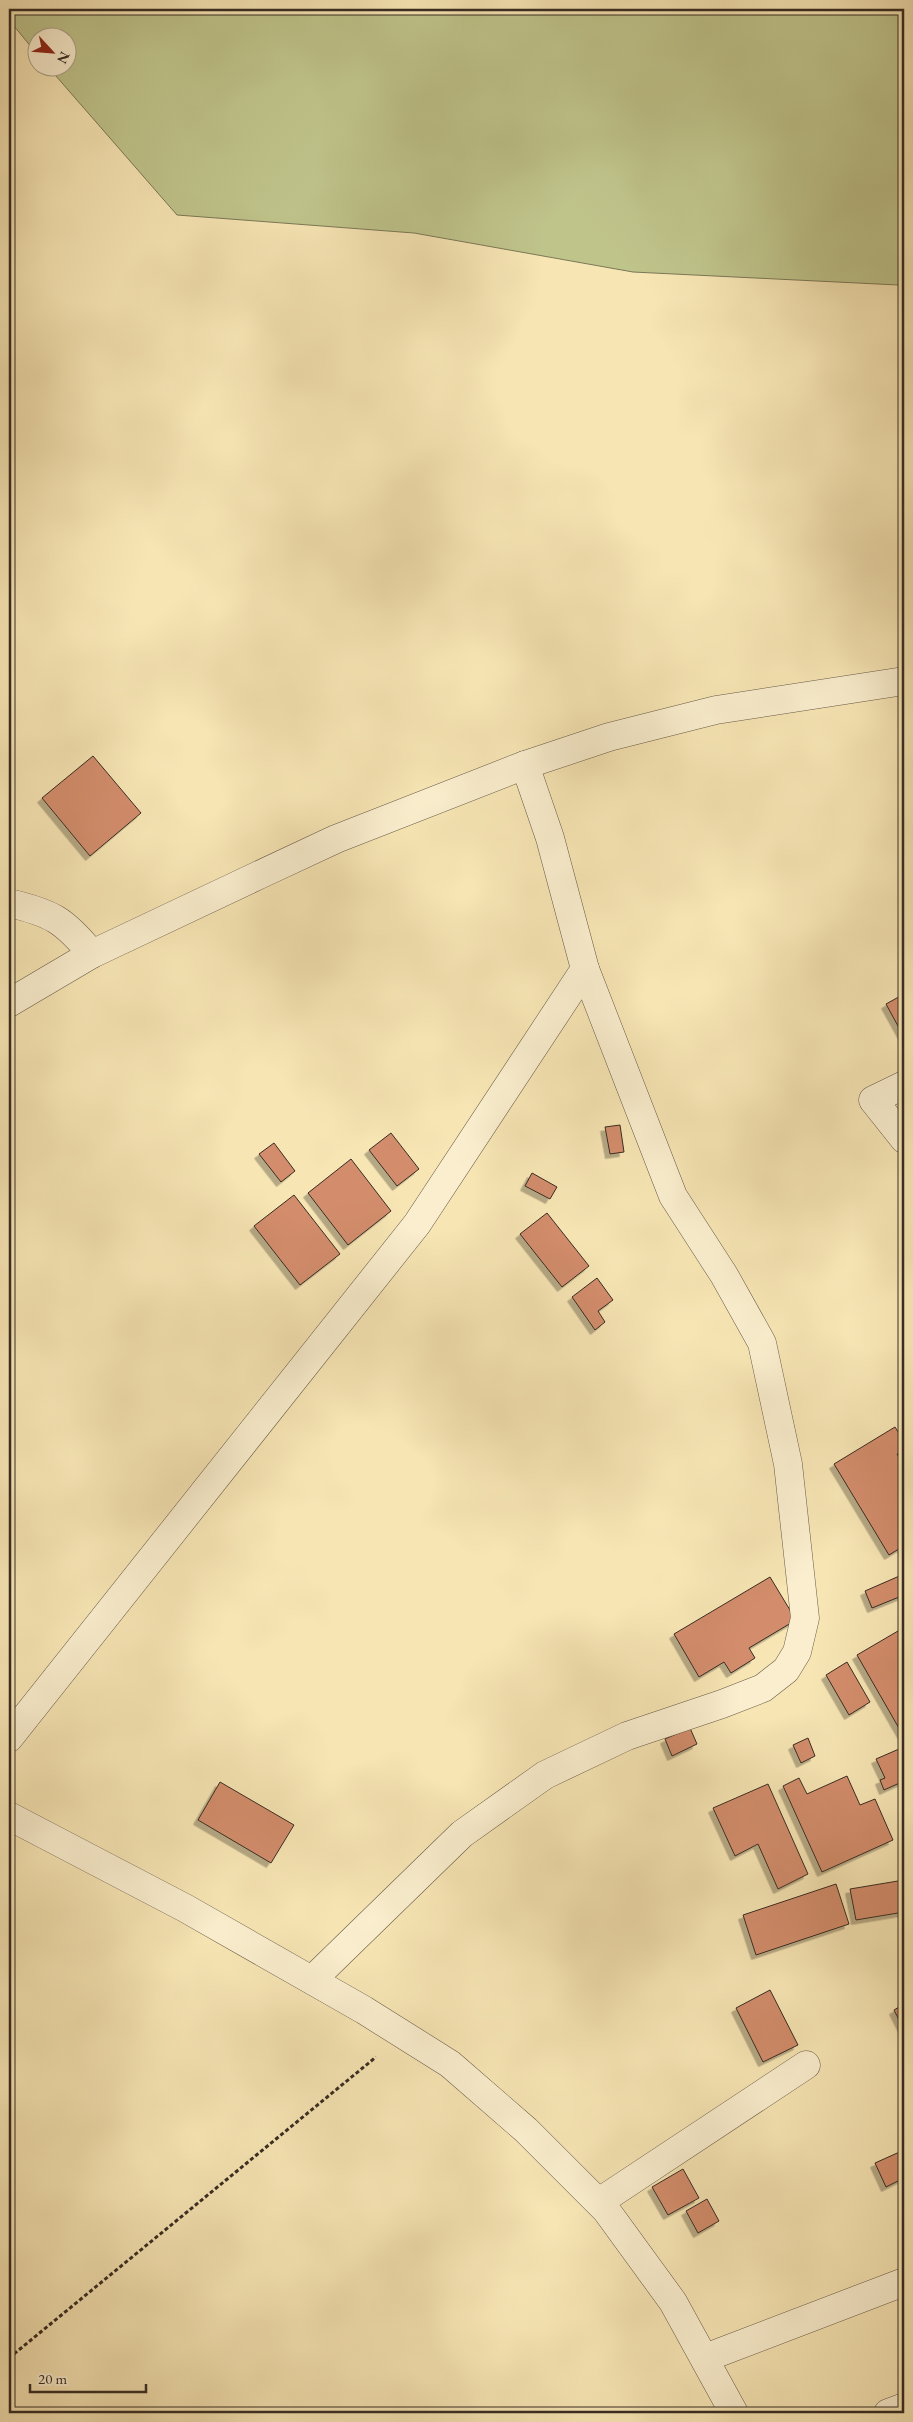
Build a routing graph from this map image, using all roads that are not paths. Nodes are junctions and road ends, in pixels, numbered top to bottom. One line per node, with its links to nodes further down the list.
1 (904, 681): 2 (street)
2 (526, 765): 4 (street); 5 (street)
3 (9, 903): 4 (street)
4 (92, 954): 6 (street)
5 (585, 969): 9 (street); 11 (street)
6 (9, 1003)
7 (904, 1084): 8 (street)
8 (904, 1139)
9 (9, 1738)
10 (9, 1816): 11 (street)
11 (312, 1980): 13 (street)
12 (806, 2065): 13 (street)
13 (598, 2202): 15 (street)
14 (904, 2282): 15 (street)
15 (705, 2358): 17 (street)
16 (904, 2407): 18 (street)
17 (734, 2413)
18 (888, 2413)

